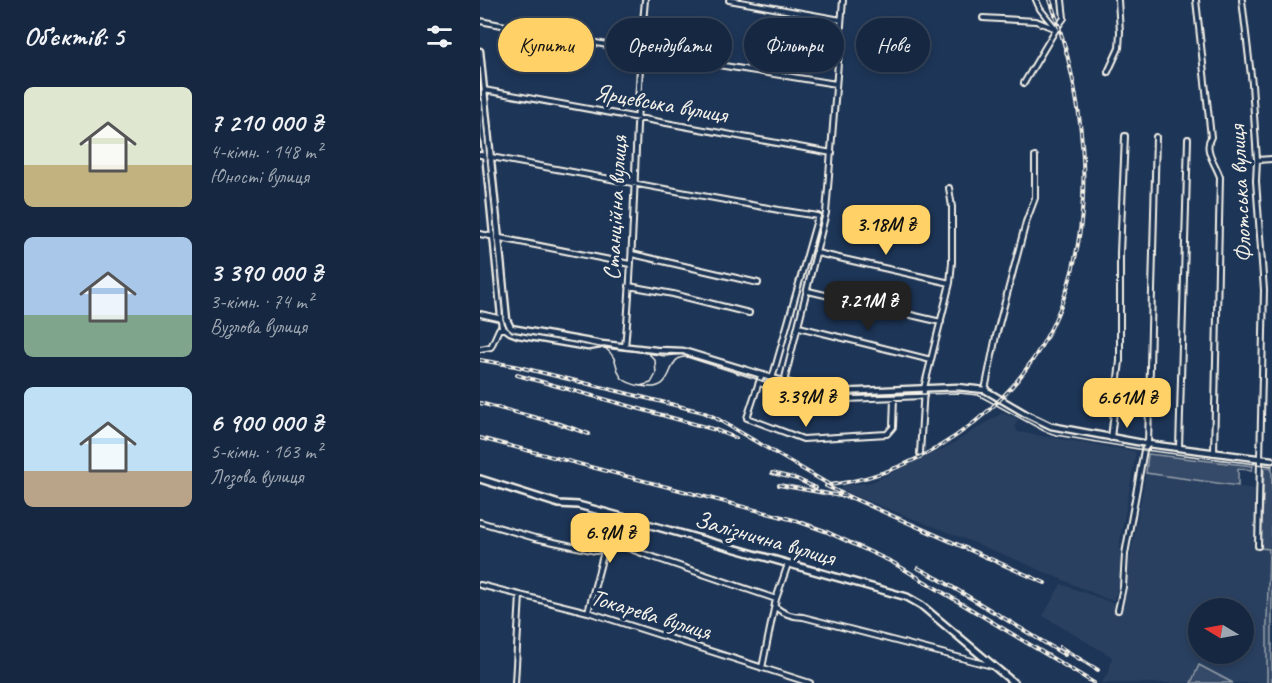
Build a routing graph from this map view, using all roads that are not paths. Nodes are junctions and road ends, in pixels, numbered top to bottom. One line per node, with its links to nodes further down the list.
1 (645, 0): 9 (street, Станційна вулиця)
2 (729, 0): 10 (street)
3 (843, 0): 11 (street)
4 (1036, 0): 14 (street)
5 (1062, 0): 14 (street)
6 (1118, 0): 20 (street)
7 (1196, 0): 68 (street)
8 (1242, 0): 33 (street, Флотська вулиця)
9 (643, 18)
10 (830, 18)
11 (841, 18)
12 (983, 18): 14 (street)
13 (480, 21): 15 (street)
14 (1056, 29): 21 (street)
15 (606, 45)
16 (480, 51): 23 (street)
17 (732, 67): 22 (street)
18 (639, 72): 25 (street, Станційна вулиця)
19 (837, 72): 22 (street)
20 (1108, 72)
21 (1024, 83)
22 (836, 84): 29 (street)
23 (484, 90): 25 (street, Ярцевська вулиця); 30 (street)
24 (480, 102): 30 (street)
25 (638, 117): 29 (street, Ярцевська вулиця); 34 (street, Станційна вулиця)
26 (1125, 136): 64 (street)
27 (1156, 137): 65 (street)
28 (1188, 139): 66 (street)
29 (832, 153): 38 (street)
30 (485, 156): 34 (street); 37 (street)
31 (1035, 157): 61 (street)
32 (1272, 159): 33 (street)
33 (1257, 160): 69 (street, Флотська вулиця)
34 (636, 183): 39 (street, Станційна вулиця); 57 (street)
35 (949, 188): 42 (street)
36 (480, 234): 37 (street)
37 (495, 237): 40 (street); 47 (street)
38 (817, 253): 42 (street); 44 (street)
39 (632, 254): 40 (street, Станційна вулиця); 41 (street)
40 (630, 264): 43 (street, Станційна вулиця)
41 (758, 283)
42 (950, 283): 48 (street)
43 (629, 286): 45 (street); 53 (street, Станційна вулиця)
44 (807, 291): 48 (street); 50 (street)
45 (749, 313)
46 (480, 314): 47 (street)
47 (504, 319): 49 (street); 51 (street)
48 (941, 322): 55 (street)
49 (503, 327): 51 (street); 52 (street); 54 (street)
50 (799, 327): 55 (street); 59 (street)
51 (511, 328): 52 (street)
52 (602, 344): 53 (street)
53 (625, 347): 56 (street)
54 (480, 349)
55 (931, 360): 60 (street)
56 (761, 376): 57 (street); 58 (street)
57 (772, 379): 59 (street)
58 (759, 383): 63 (street); 63 (street)
59 (784, 383): 60 (street)
60 (924, 388): 61 (street); 62 (street)
61 (985, 390): 64 (street)
62 (924, 396): 63 (street); 67 (street)
63 (894, 398)
64 (1111, 438): 65 (street)
65 (1148, 444): 66 (street); 82 (street)
66 (1179, 448): 68 (street)
67 (920, 453)
68 (1214, 453): 69 (street)
69 (1260, 459): 70 (street); 76 (street, Флотська вулиця)
70 (1272, 460)
71 (480, 479): 72 (main road, Залізнична вулиця)
72 (608, 513): 74 (street); 77 (main road, Залізнична вулиця)
73 (480, 522): 75 (street)
74 (607, 540): 75 (street); 80 (street)
75 (604, 546): 83 (street)
76 (1258, 546)
77 (788, 563): 80 (street); 84 (main road, Залізнична вулиця)
78 (480, 585): 79 (street, Токарева вулиця)
79 (520, 595): 83 (street, Токарева вулиця); 86 (street)
80 (776, 599): 81 (street)
81 (775, 607): 84 (street); 85 (street)
82 (1118, 610)
83 (588, 612): 85 (street, Токарева вулиця)
84 (996, 667): 88 (main road, Залізнична вулиця)
85 (762, 668): 87 (street, Токарева вулиця)
86 (515, 683)
87 (810, 683)
88 (1014, 683)

